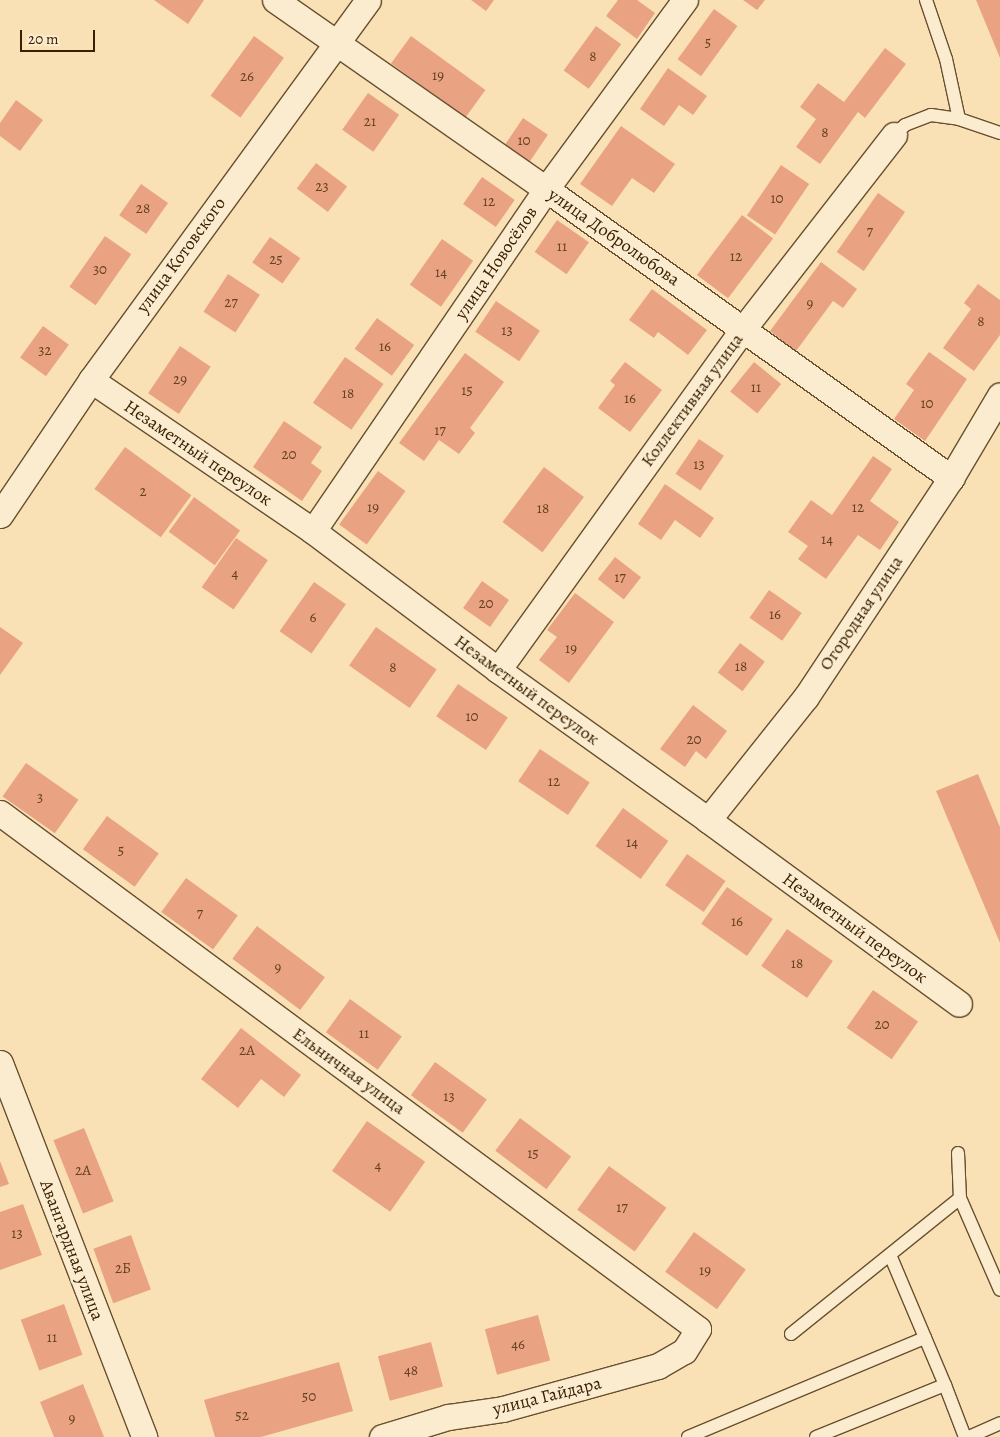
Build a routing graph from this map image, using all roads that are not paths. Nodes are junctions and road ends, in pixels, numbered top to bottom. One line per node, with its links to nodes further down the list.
1 (275, 0): 5 (street, улица Добролюбова)
2 (368, 0): 5 (street, улица Котовского)
3 (685, 0): 9 (street, улица Новосёлов)
4 (926, 0): 6 (lane)
5 (336, 44): 9 (street, улица Добролюбова); 11 (street, улица Котовского)
6 (959, 119): 7 (lane); 8 (lane)
7 (1000, 133)
8 (894, 134): 10 (street, Коллективная улица)
9 (546, 189): 10 (street, улица Добролюбова); 15 (street, улица Новосёлов)
10 (743, 329): 13 (street, улица Добролюбова); 16 (street, Коллективная улица)
11 (91, 380): 14 (street, улица Котовского); 15 (street, Незаметный переулок)
12 (1000, 395): 13 (street, Огородная улица)
13 (951, 478): 18 (street, Огородная улица)
14 (0, 514)
15 (313, 531): 16 (street, Незаметный переулок)
16 (498, 670): 18 (street, Незаметный переулок)
17 (0, 813): 25 (street, Ельничная улица)
18 (708, 820): 19 (street, Незаметный переулок)
19 (959, 1004)
20 (0, 1063): 30 (street, Авангардная улица)
21 (958, 1153): 22 (lane)
22 (960, 1198): 23 (lane); 24 (lane)
23 (890, 1255): 26 (lane); 27 (lane)
24 (1000, 1290)
25 (698, 1329): 31 (street, улица Гайдара)
26 (791, 1334)
27 (925, 1338): 28 (lane); 32 (lane)
28 (945, 1385): 33 (lane); 34 (lane)
29 (1000, 1423): 35 (lane)
30 (144, 1437)
31 (382, 1437)
32 (688, 1437)
33 (816, 1437)
34 (965, 1437)
35 (969, 1437)

